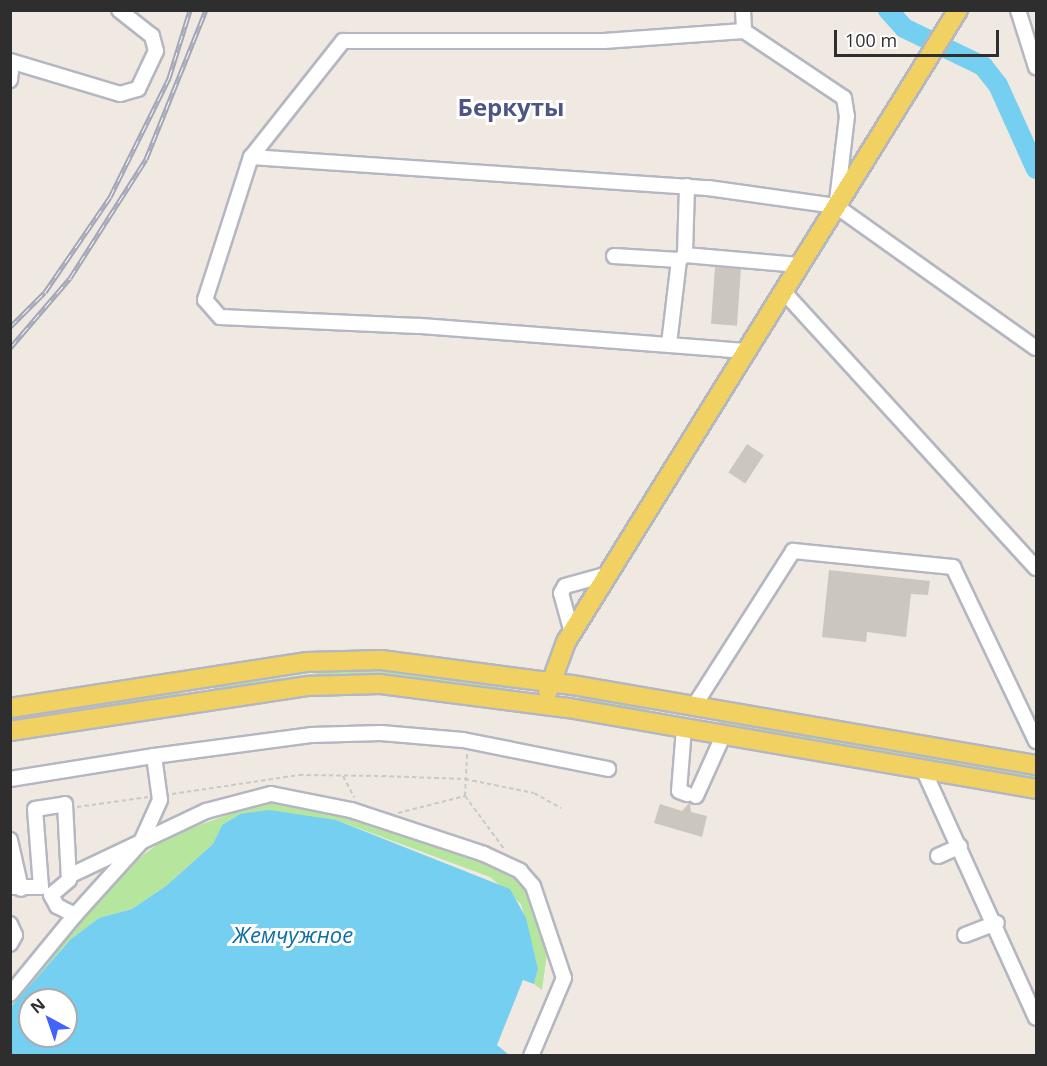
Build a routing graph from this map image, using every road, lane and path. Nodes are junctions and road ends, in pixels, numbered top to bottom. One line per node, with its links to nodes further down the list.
1 (119, 10): 6 (street)
2 (742, 10): 5 (street)
3 (958, 10): 11 (main road)
4 (1018, 10): 7 (street)
5 (744, 31): 9 (street); 11 (street)
6 (11, 62): 8 (street)
7 (1036, 67)
8 (10, 80)
9 (251, 157): 10 (street); 16 (street)
10 (687, 186): 11 (street); 13 (street)
11 (836, 206): 14 (main road); 17 (street)
12 (614, 256): 13 (street)
13 (682, 257): 14 (street); 16 (street)
14 (799, 265): 15 (main road)
15 (783, 291): 18 (main road); 19 (street)
16 (669, 344): 18 (street)
17 (1036, 348)
18 (746, 351): 20 (main road)
19 (1036, 568)
20 (608, 574): 21 (main road); 21 (street)
21 (572, 633): 23 (main road)
22 (195, 678): 23 (main road); 24 (street); 27 (main road)
23 (549, 682): 25 (main road); 26 (main road)
24 (198, 702): 25 (main road); 29 (main road)
25 (545, 705): 28 (main road)
26 (694, 706): 28 (main road); 32 (street); 34 (main road)
27 (10, 708)
28 (687, 729): 30 (main road); 30 (street)
29 (10, 731)
30 (723, 736): 36 (main road)
31 (467, 741): 33 (street); 35 (street); 39 (path)
32 (1036, 741)
33 (154, 756): 38 (street); 41 (street)
34 (1036, 765)
35 (608, 769)
36 (924, 771): 40 (main road); 49 (street)
37 (343, 776): 39 (path); 41 (path); 45 (path)
38 (10, 779)
39 (465, 779): 42 (path); 43 (path)
40 (1036, 789)
41 (159, 796): 44 (path); 48 (street)
42 (465, 796): 46 (path); 51 (path)
43 (561, 808)
44 (66, 809): 52 (street); 53 (street)
45 (362, 814): 46 (street); 48 (street)
46 (378, 819): 51 (street)
47 (10, 840): 53 (street)
48 (141, 842): 52 (street); 54 (street)
49 (960, 846): 50 (street); 55 (street)
50 (938, 856)
51 (522, 874): 61 (street)
52 (69, 876): 54 (street)
53 (16, 888)
54 (75, 915): 59 (street)
55 (997, 922): 57 (street); 60 (street)
56 (10, 924): 58 (street)
57 (965, 935)
58 (10, 944)
59 (10, 994)
60 (1036, 1018)
61 (531, 1056)

